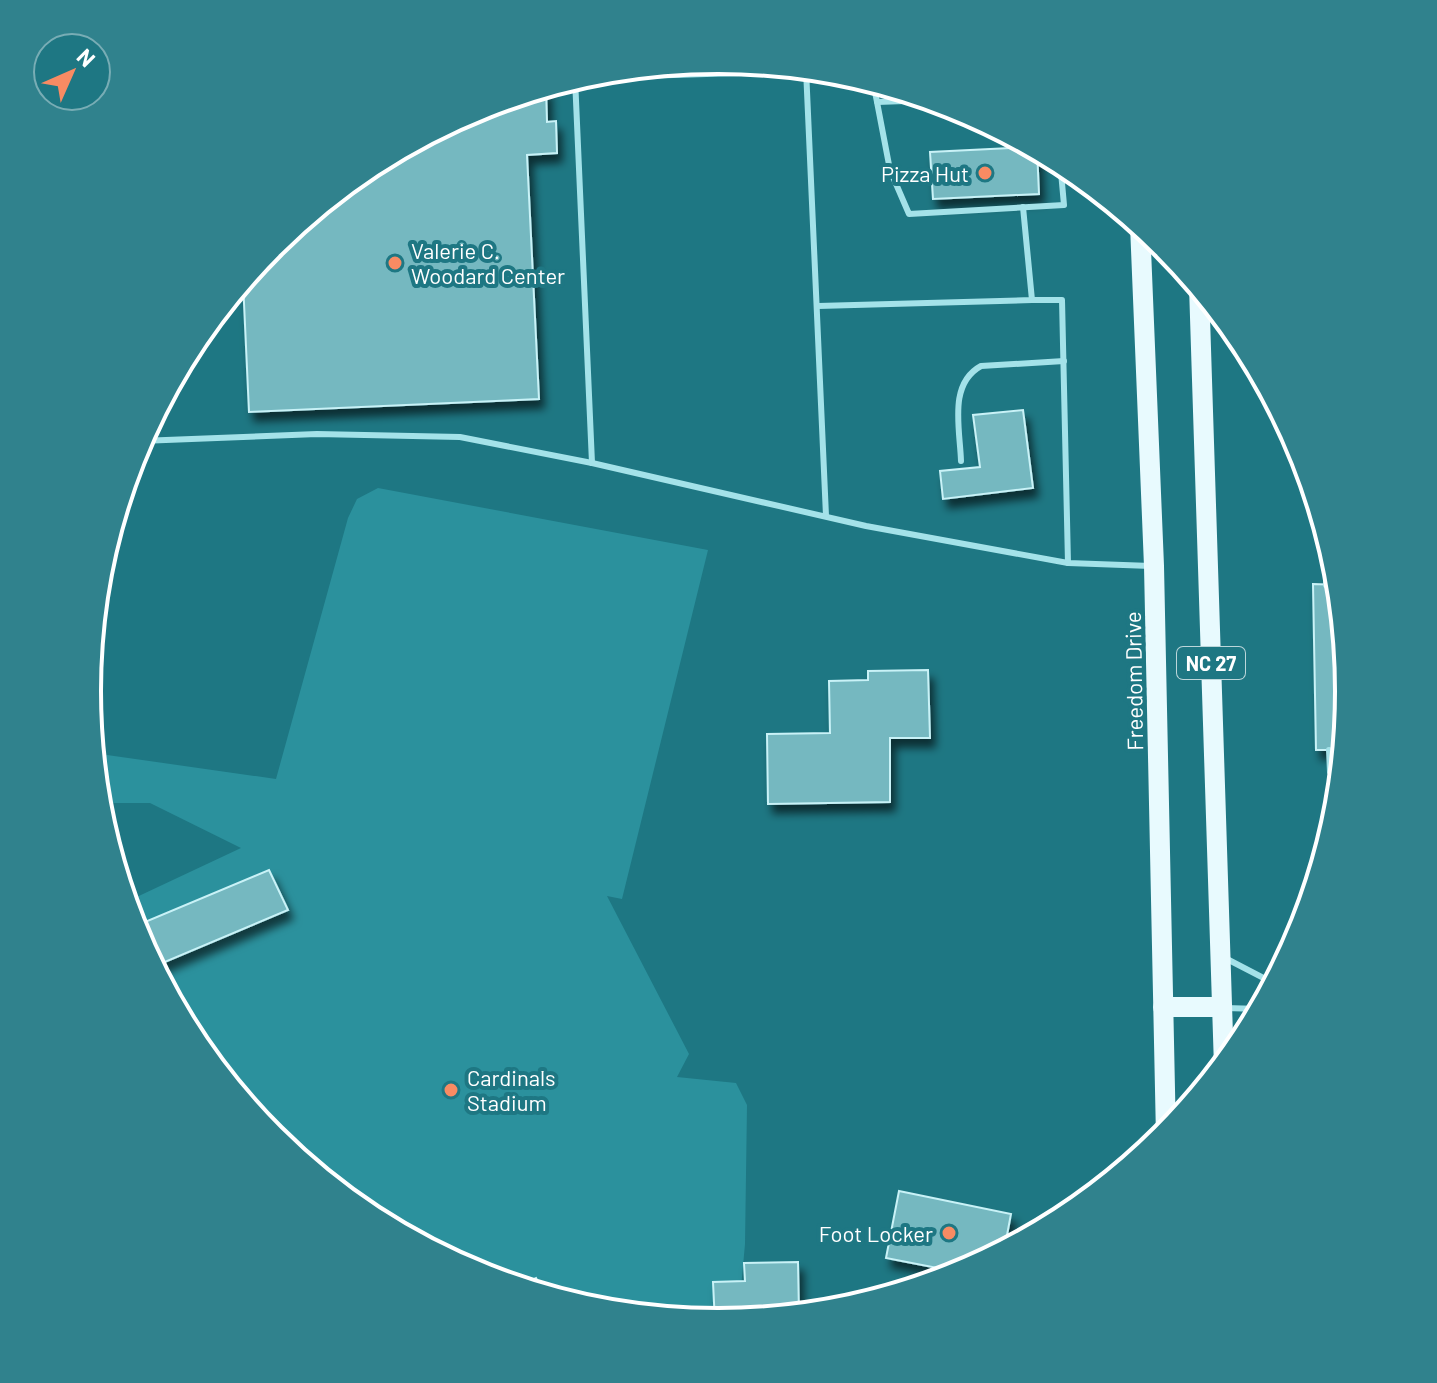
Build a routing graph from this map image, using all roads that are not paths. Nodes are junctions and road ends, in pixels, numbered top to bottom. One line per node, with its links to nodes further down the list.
1 (807, 80): 11 (lane)
2 (576, 91): 15 (lane)
3 (875, 94): 5 (lane)
4 (898, 101): 5 (lane)
5 (877, 102): 7 (lane)
6 (1062, 178): 7 (lane)
7 (1023, 207): 9 (lane)
8 (1141, 241): 18 (main road, Freedom Drive / NC 27)
9 (1032, 300): 11 (lane); 12 (lane)
10 (1200, 305): 21 (main road, NC 27)
11 (818, 306): 16 (lane)
12 (1064, 361): 14 (lane); 17 (lane)
13 (155, 440): 15 (lane)
14 (961, 461)
15 (592, 463): 16 (lane)
16 (826, 516): 17 (lane)
17 (1068, 563): 18 (lane)
18 (1154, 566): 23 (main road, Freedom Drive / NC 27)
19 (1329, 750): 20 (lane)
20 (1331, 773)
21 (1220, 956): 22 (lane); 24 (main road, NC 27)
22 (1265, 979)
23 (1163, 1007): 24 (main road); 27 (main road, Freedom Drive / NC 27)
24 (1221, 1007): 25 (lane); 26 (main road, NC 27)
25 (1248, 1008)
26 (1223, 1047)
27 (1166, 1117)

